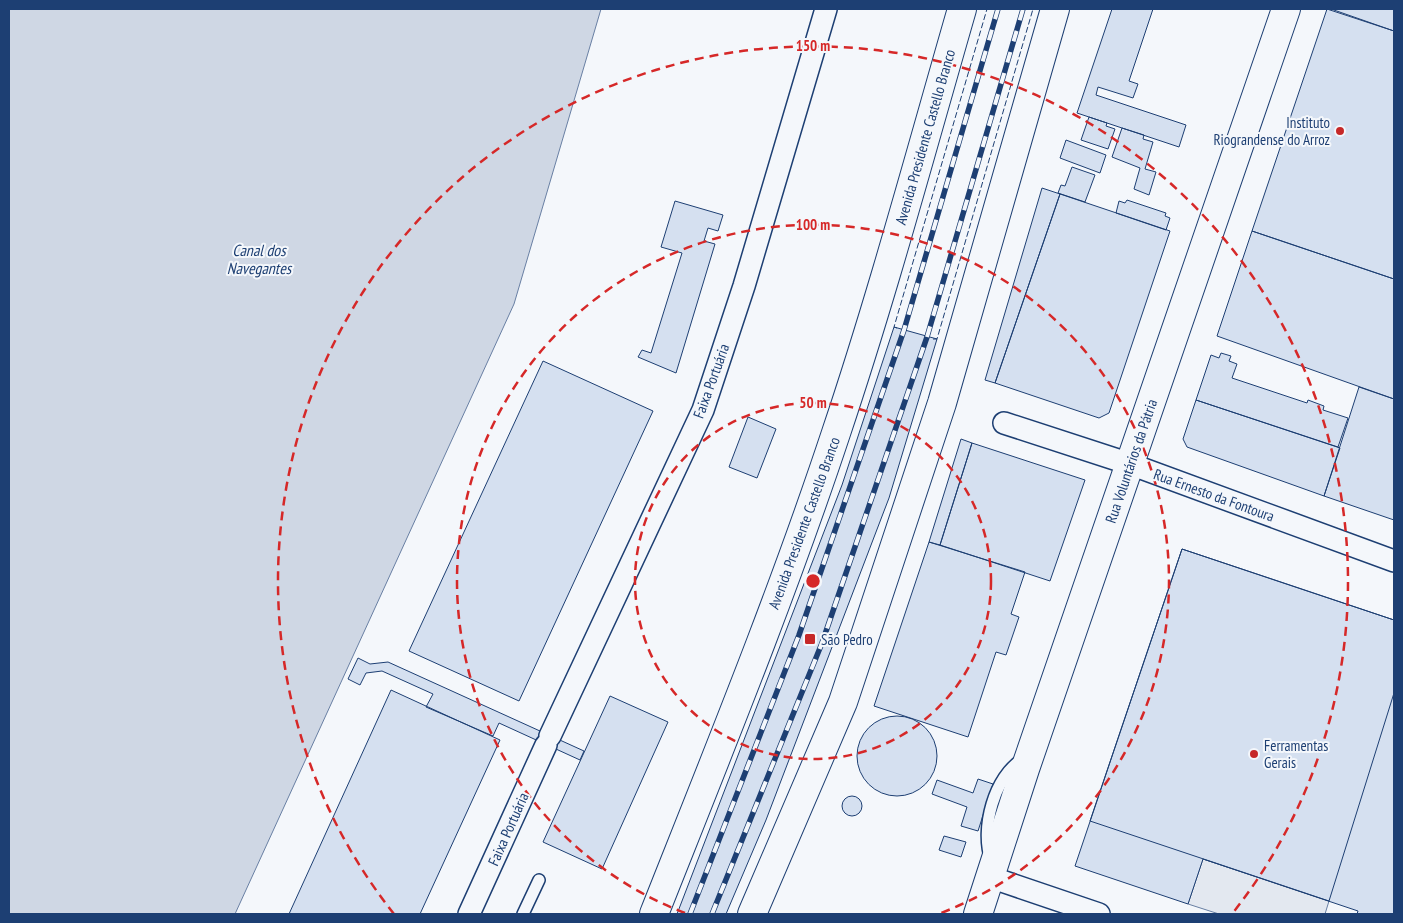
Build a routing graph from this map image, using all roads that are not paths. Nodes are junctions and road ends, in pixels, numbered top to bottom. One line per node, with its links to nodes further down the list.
1 (826, 9): 10 (street, Faixa Portuária)
2 (962, 9): 12 (main road, Avenida Presidente Castello Branco)
3 (1055, 9): 13 (main road)
4 (1286, 9): 6 (main road, Rua Voluntários da Pátria)
5 (1004, 423): 6 (street, Rua Ernesto da Fontoura)
6 (1130, 464): 7 (street, Rua Ernesto da Fontoura); 8 (main road, Rua Voluntários da Pátria)
7 (1394, 561)
8 (992, 872): 14 (main road, Rua Voluntários da Pátria); 15 (street)
9 (539, 880): 11 (lane)
10 (469, 914)
11 (523, 914)
12 (654, 914)
13 (752, 914)
14 (978, 914)
15 (1099, 914)

